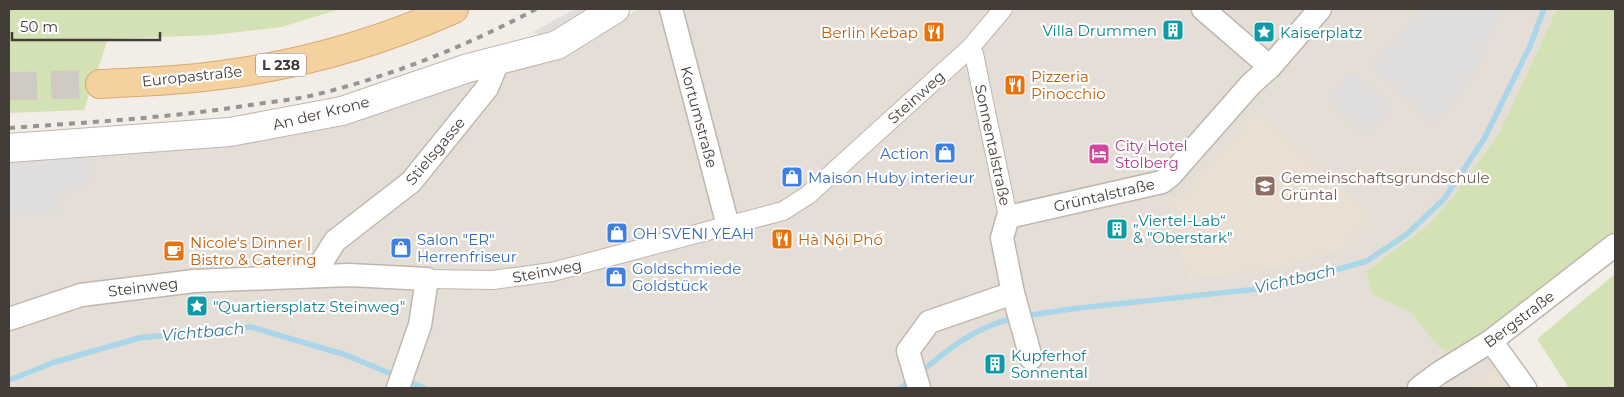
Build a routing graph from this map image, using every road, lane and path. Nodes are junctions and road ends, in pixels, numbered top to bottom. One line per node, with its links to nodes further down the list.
1 (454, 9): 10 (main road, Europastraße / L 238)
2 (616, 9): 8 (street, An der Krone)
3 (671, 9): 13 (street, Kortumstraße)
4 (1003, 9): 7 (street, Steinweg)
5 (1203, 9): 9 (street)
6 (1320, 9): 9 (street)
7 (970, 48): 12 (street, Sonnentalstraße); 13 (street, Steinweg)
8 (499, 59): 11 (street, An der Krone); 15 (street, Stielsgasse)
9 (1270, 67): 12 (street, Grüntalstraße)
10 (100, 84)
11 (9, 148)
12 (1008, 217): 17 (street, Sonnentalstraße)
13 (728, 226): 16 (street, Steinweg)
14 (1615, 245): 19 (street, Bergstraße)
15 (319, 276): 16 (street, Steinweg); 18 (street, Steinweg)
16 (426, 279): 21 (street)
17 (1014, 298): 20 (street, Sonnentalstraße); 22 (street)
18 (9, 319)
19 (1492, 341): 23 (street, Bergstraße); 24 (street)
20 (1031, 358)
21 (398, 388)
22 (919, 388)
23 (1419, 388)
24 (1525, 388)

